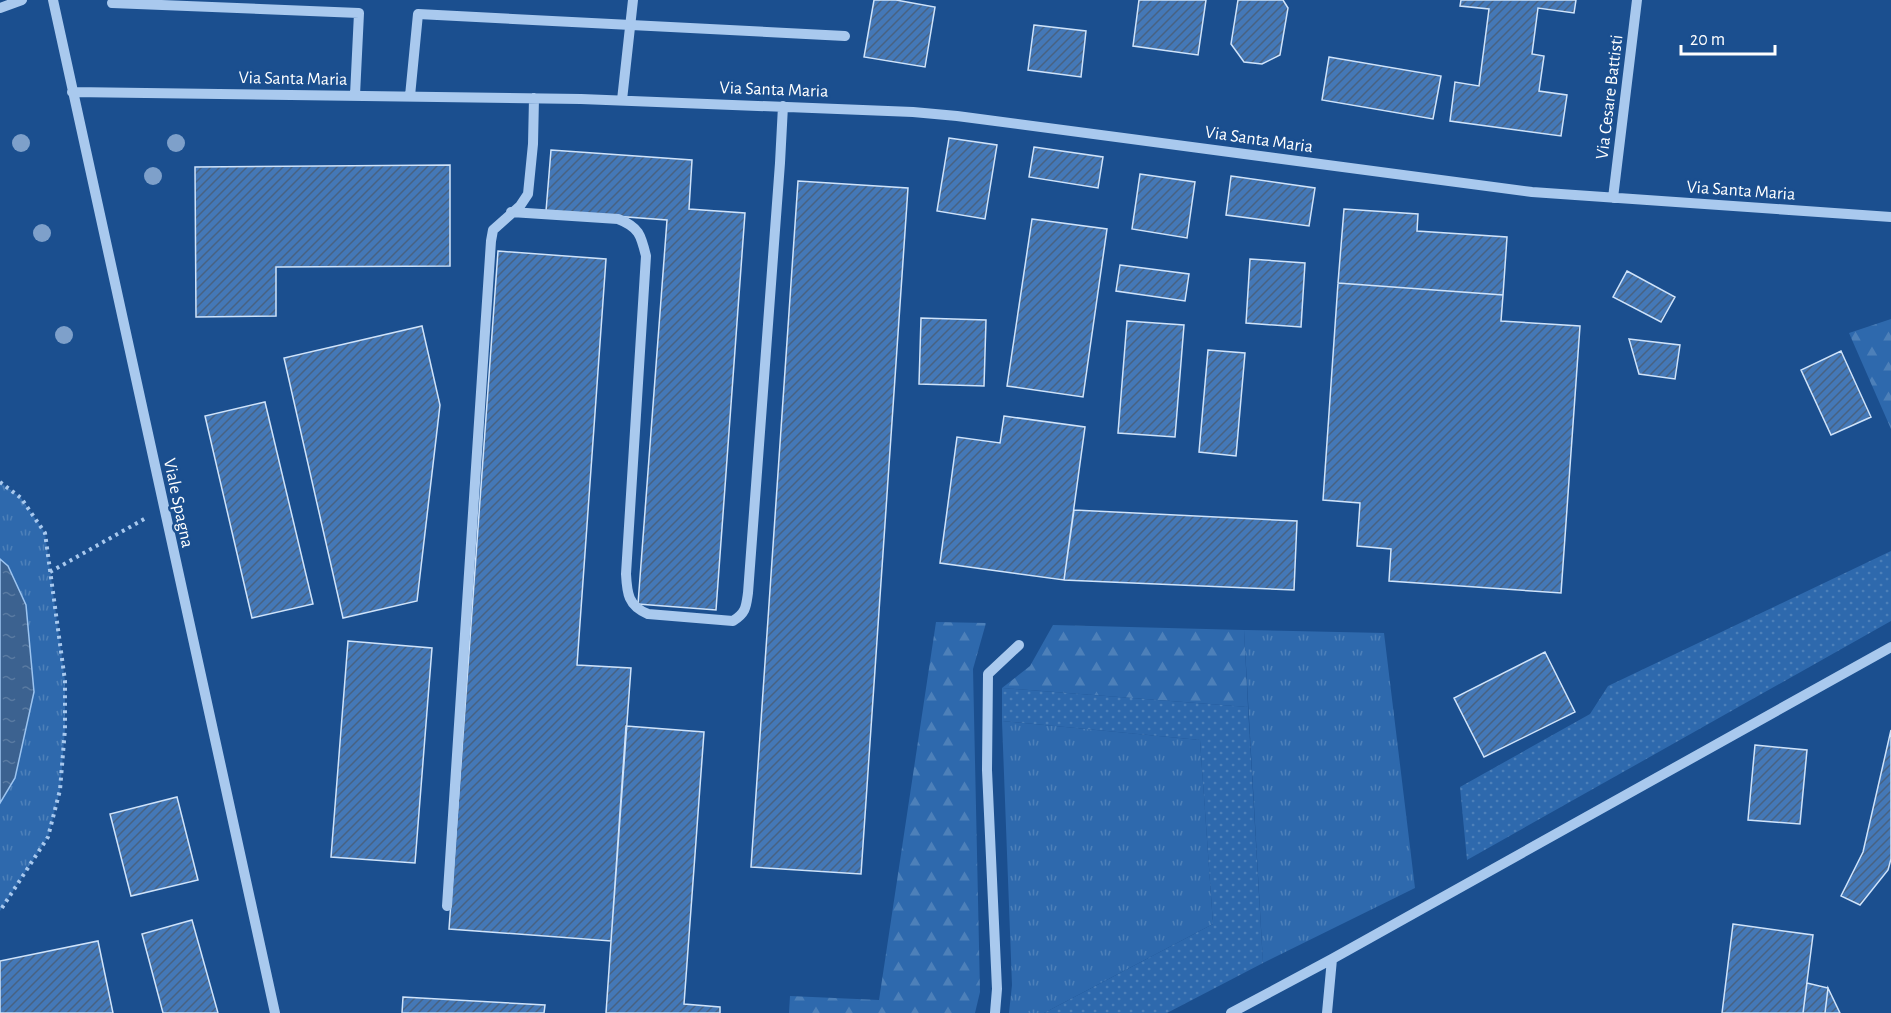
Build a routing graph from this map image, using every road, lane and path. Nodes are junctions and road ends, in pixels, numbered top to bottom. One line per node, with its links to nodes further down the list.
1 (22, 0): 6 (street)
2 (53, 0): 9 (street, Viale Spagna)
3 (633, 0): 7 (street)
4 (1637, 0): 15 (street, Via Cesare Battisti)
5 (112, 3): 10 (street)
6 (0, 8)
7 (630, 26): 8 (street); 11 (street); 13 (street)
8 (845, 36)
9 (72, 92): 10 (street, Via Santa Maria); 19 (street, Viale Spagna)
10 (356, 95): 11 (street, Via Santa Maria)
11 (410, 96): 12 (street, Via Santa Maria)
12 (534, 98): 13 (street, Via Santa Maria); 16 (street)
13 (622, 100): 14 (street, Via Santa Maria)
14 (783, 106): 15 (street, Via Santa Maria); 16 (street)
15 (1613, 198): 17 (street, Via Santa Maria)
16 (511, 212): 23 (street)
17 (1891, 217)
18 (0, 482): 20 (path)
19 (164, 508): 20 (path); 26 (street, Viale Spagna)
20 (50, 572): 24 (path)
21 (1019, 645): 27 (street)
22 (1891, 646): 25 (street)
23 (447, 906)
24 (0, 910)
25 (1332, 959): 28 (street); 29 (street)
26 (275, 1013)
27 (994, 1013)
28 (1231, 1013)
29 (1327, 1013)

